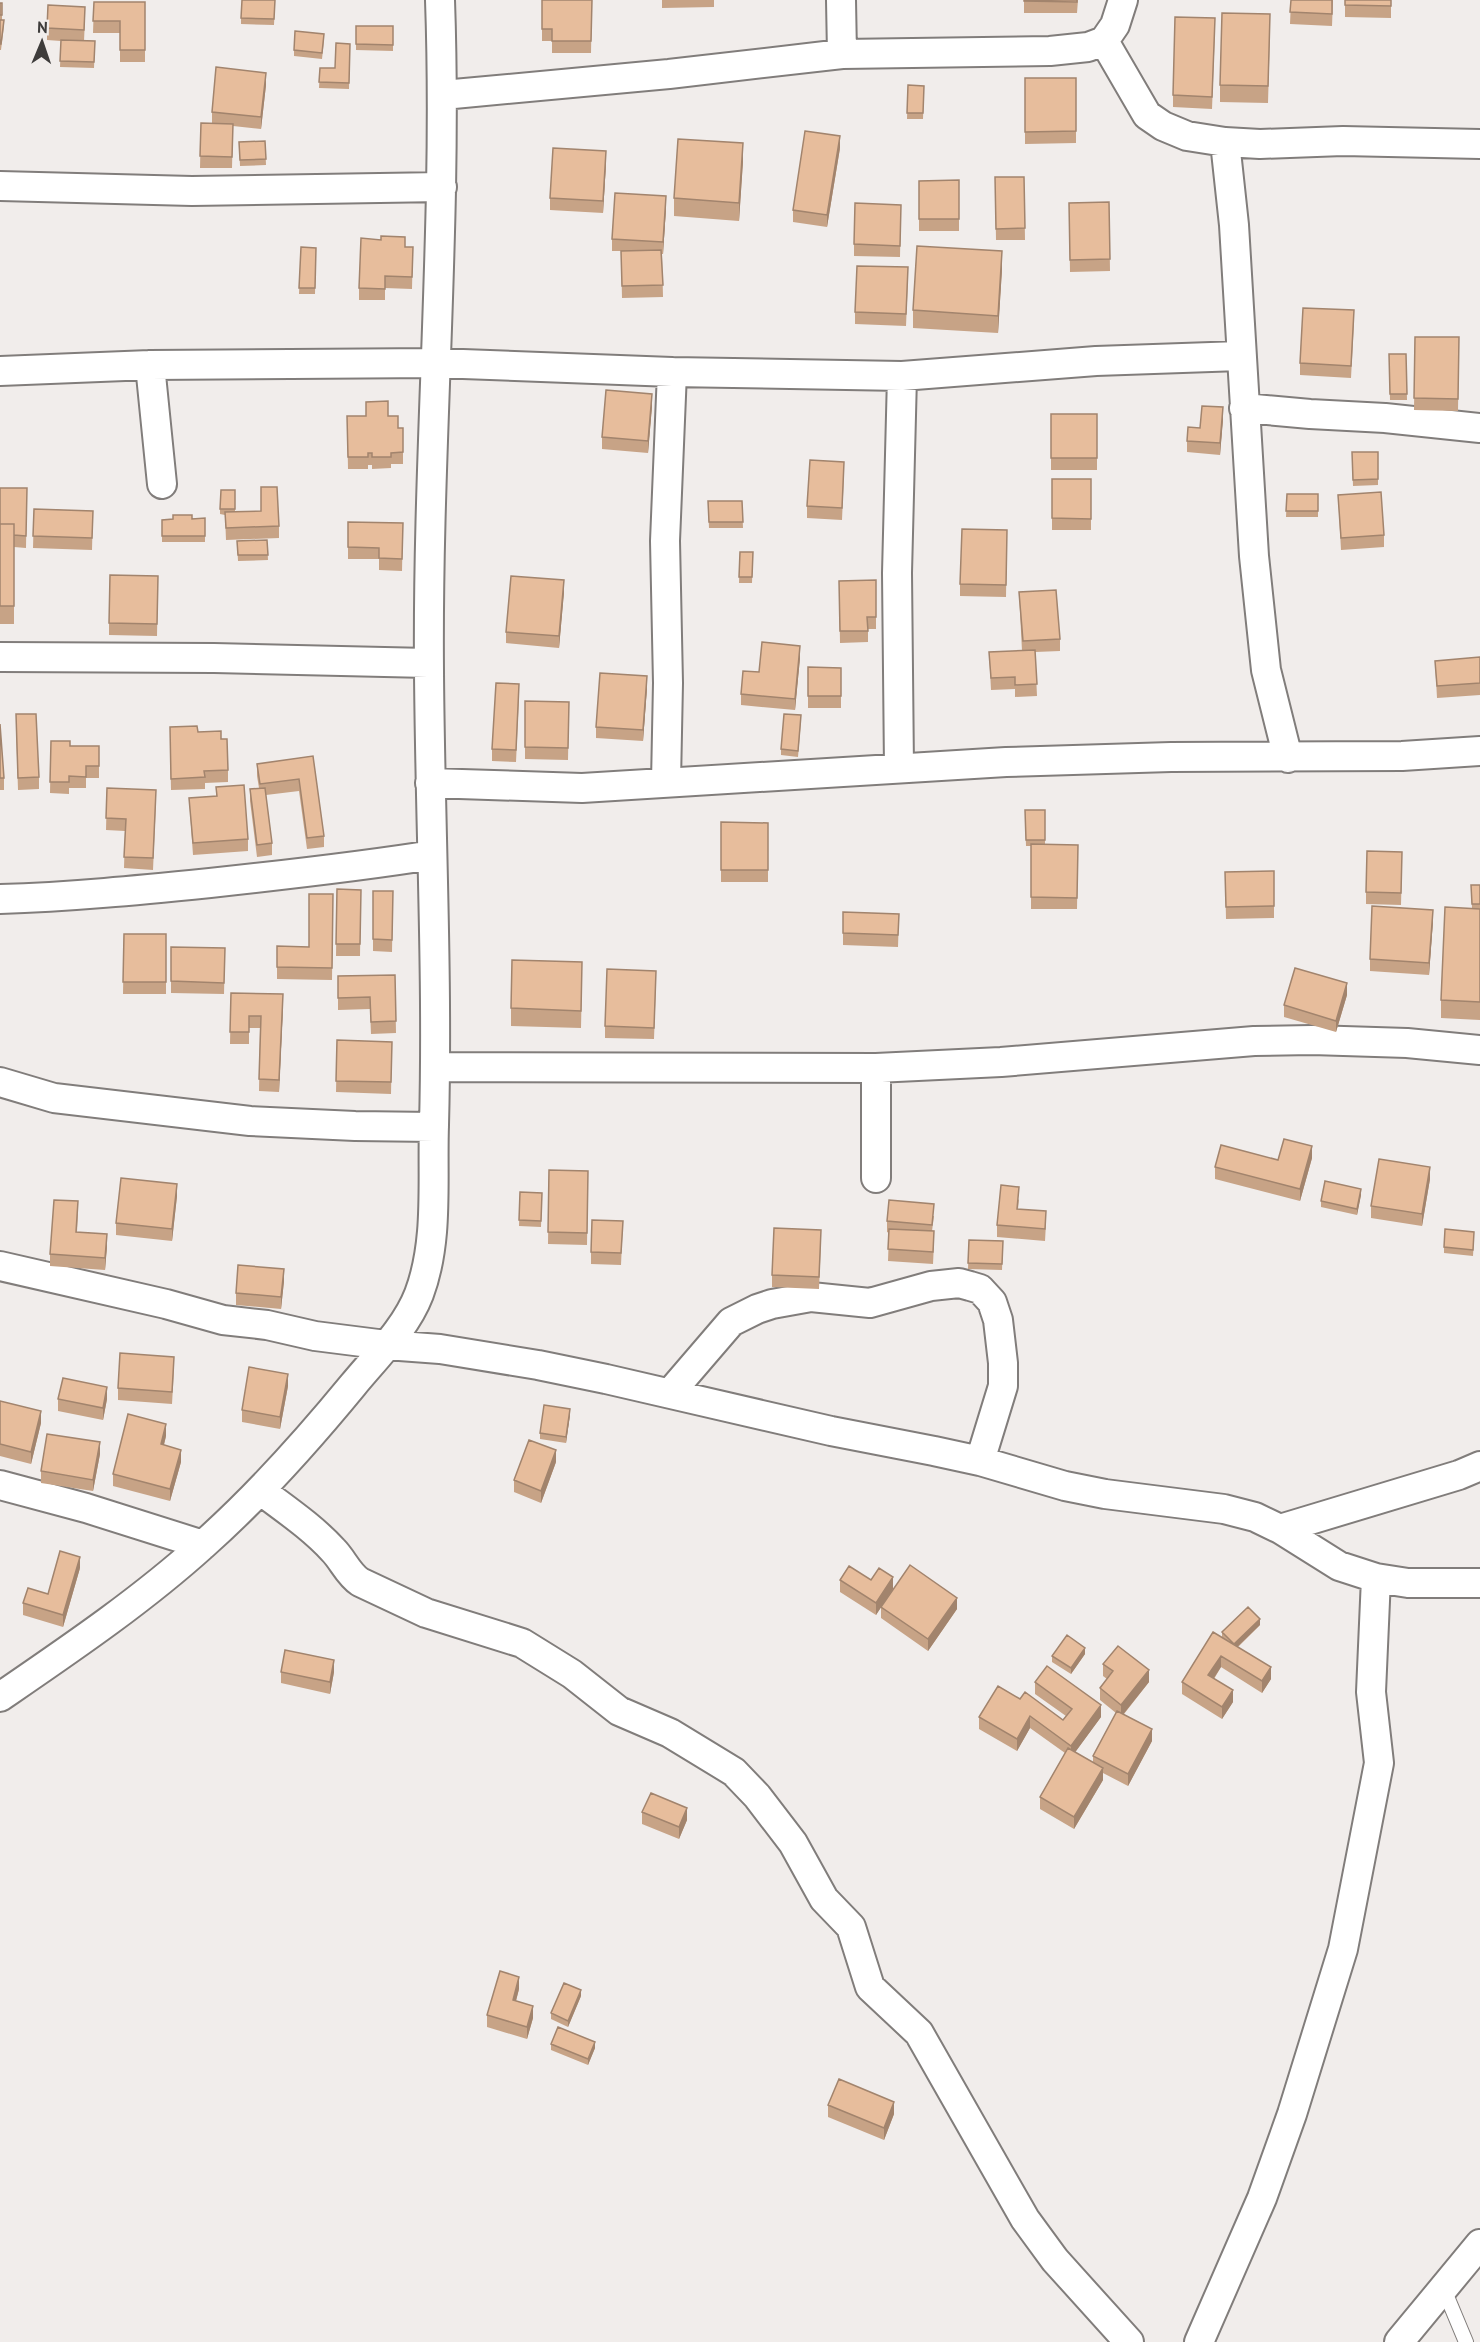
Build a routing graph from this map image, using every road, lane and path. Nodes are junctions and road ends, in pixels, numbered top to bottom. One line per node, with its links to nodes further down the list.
1 (440, 0): 6 (street)
2 (841, 0): 5 (street)
3 (1123, 0): 4 (street)
4 (1104, 41): 5 (street); 7 (street)
5 (842, 54): 6 (street)
6 (443, 95): 10 (street)
7 (1225, 142): 8 (street); 11 (street)
8 (1480, 144)
9 (0, 186): 10 (street)
10 (442, 187): 12 (street)
11 (1240, 356): 16 (street); 17 (street)
12 (436, 363): 13 (street); 15 (street); 21 (street)
13 (150, 365): 14 (street); 19 (street)
14 (0, 371)
15 (672, 372): 16 (street); 25 (street)
16 (902, 376): 24 (street)
17 (1244, 408): 18 (street); 23 (street)
18 (1480, 428)
19 (162, 484)
20 (0, 657): 21 (street)
21 (429, 663): 26 (street)
22 (1480, 751): 23 (street)
23 (1288, 758): 24 (street)
24 (899, 768): 25 (street)
25 (666, 782): 26 (street)
26 (430, 783): 27 (street)
27 (432, 855): 28 (street); 30 (street)
28 (0, 899)
29 (1480, 1050): 31 (street)
30 (436, 1067): 31 (street); 33 (street)
31 (876, 1068): 34 (street)
32 (0, 1082): 33 (street)
33 (434, 1127): 36 (street)
34 (876, 1178)
35 (0, 1266): 36 (street)
36 (387, 1345): 37 (street); 41 (street)
37 (670, 1393): 38 (street); 38 (street)
38 (980, 1461): 42 (street)
39 (1480, 1466): 42 (street)
40 (0, 1485): 43 (street)
41 (260, 1490): 43 (street); 49 (street)
42 (1280, 1529): 44 (street)
43 (203, 1545): 46 (street)
44 (1376, 1578): 45 (street); 50 (street)
45 (1480, 1583)
46 (0, 1697)
47 (1480, 2244): 48 (street)
48 (1443, 2287): 51 (street); 52 (lane)
49 (1129, 2342)
50 (1199, 2342)
51 (1399, 2342)
52 (1466, 2342)

